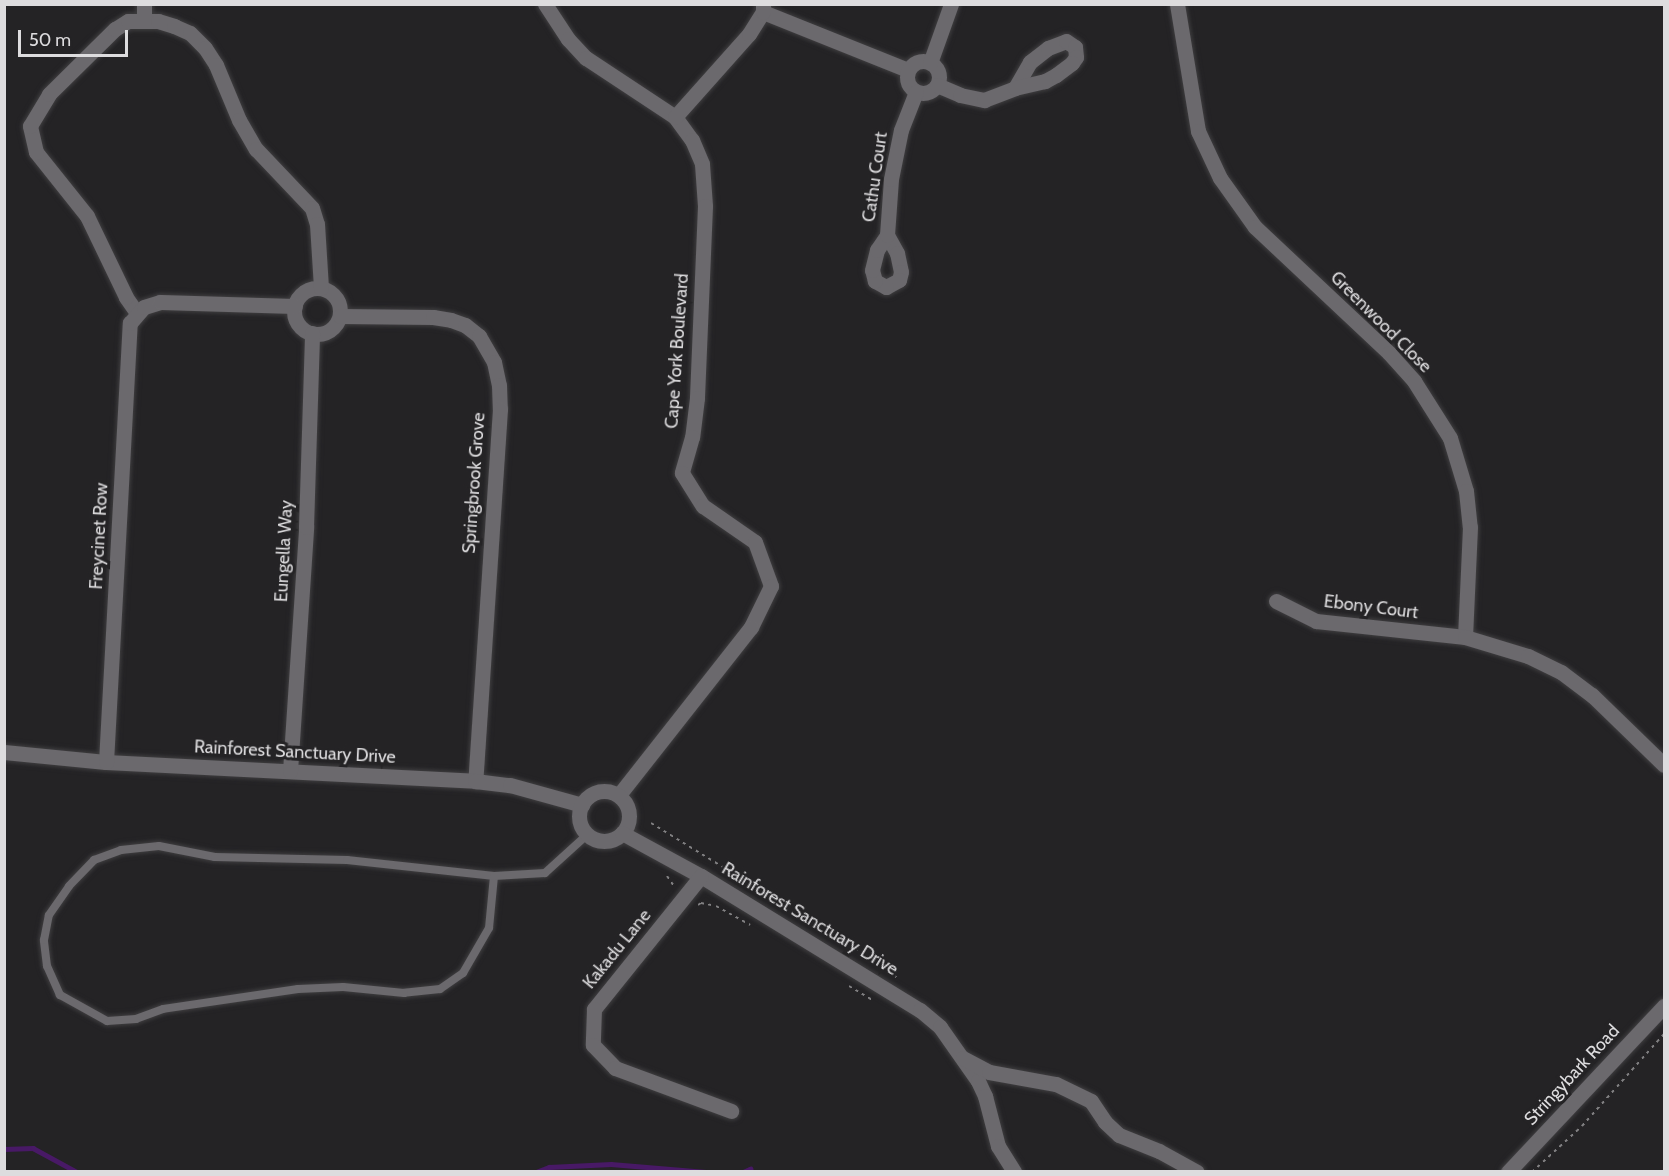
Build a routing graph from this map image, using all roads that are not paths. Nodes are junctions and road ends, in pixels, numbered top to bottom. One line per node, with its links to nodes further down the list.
1 (545, 4): 11 (street)
2 (951, 4): 6 (street)
3 (1177, 4): 19 (street, Greenwood Close)
4 (763, 8): 7 (street); 11 (street)
5 (144, 12): 13 (street); 15 (street)
6 (930, 63): 7 (street); 8 (street)
7 (908, 70): 10 (street)
8 (937, 85): 9 (street); 10 (street)
9 (1014, 88)
10 (916, 92): 12 (street, Cathu Court)
11 (675, 117): 25 (street, Cape York Boulevard)
12 (887, 234)
13 (321, 288): 14 (street); 16 (street)
14 (295, 306): 15 (street); 17 (street)
15 (137, 313): 21 (street, Freycinet Row)
16 (340, 316): 17 (street); 24 (street, Springbrook Grove)
17 (312, 333): 23 (street, Eungella Way)
18 (1276, 601): 19 (street, Ebony Court)
19 (1466, 637): 22 (street)
20 (4, 752): 21 (street, Rainforest Sanctuary Drive)
21 (106, 762): 23 (street, Rainforest Sanctuary Drive)
22 (1665, 765)
23 (291, 771): 24 (street, Rainforest Sanctuary Drive)
24 (475, 781): 26 (street, Rainforest Sanctuary Drive)
25 (619, 795): 26 (street); 27 (street)
26 (582, 805): 28 (street)
27 (622, 833): 28 (street); 30 (street, Rainforest Sanctuary Drive)
28 (588, 834): 29 (lane)
29 (494, 876): 29 (lane)
30 (701, 876): 32 (street, Rainforest Sanctuary Drive); 33 (street, Kakadu Lane)
31 (1665, 1006): 36 (street, Stringybark Road)
32 (963, 1058): 34 (street, Rainforest Sanctuary Drive); 35 (street, Rainforest Sanctuary Drive)
33 (731, 1111)
34 (1014, 1172)
35 (1197, 1172)
36 (1508, 1172)

